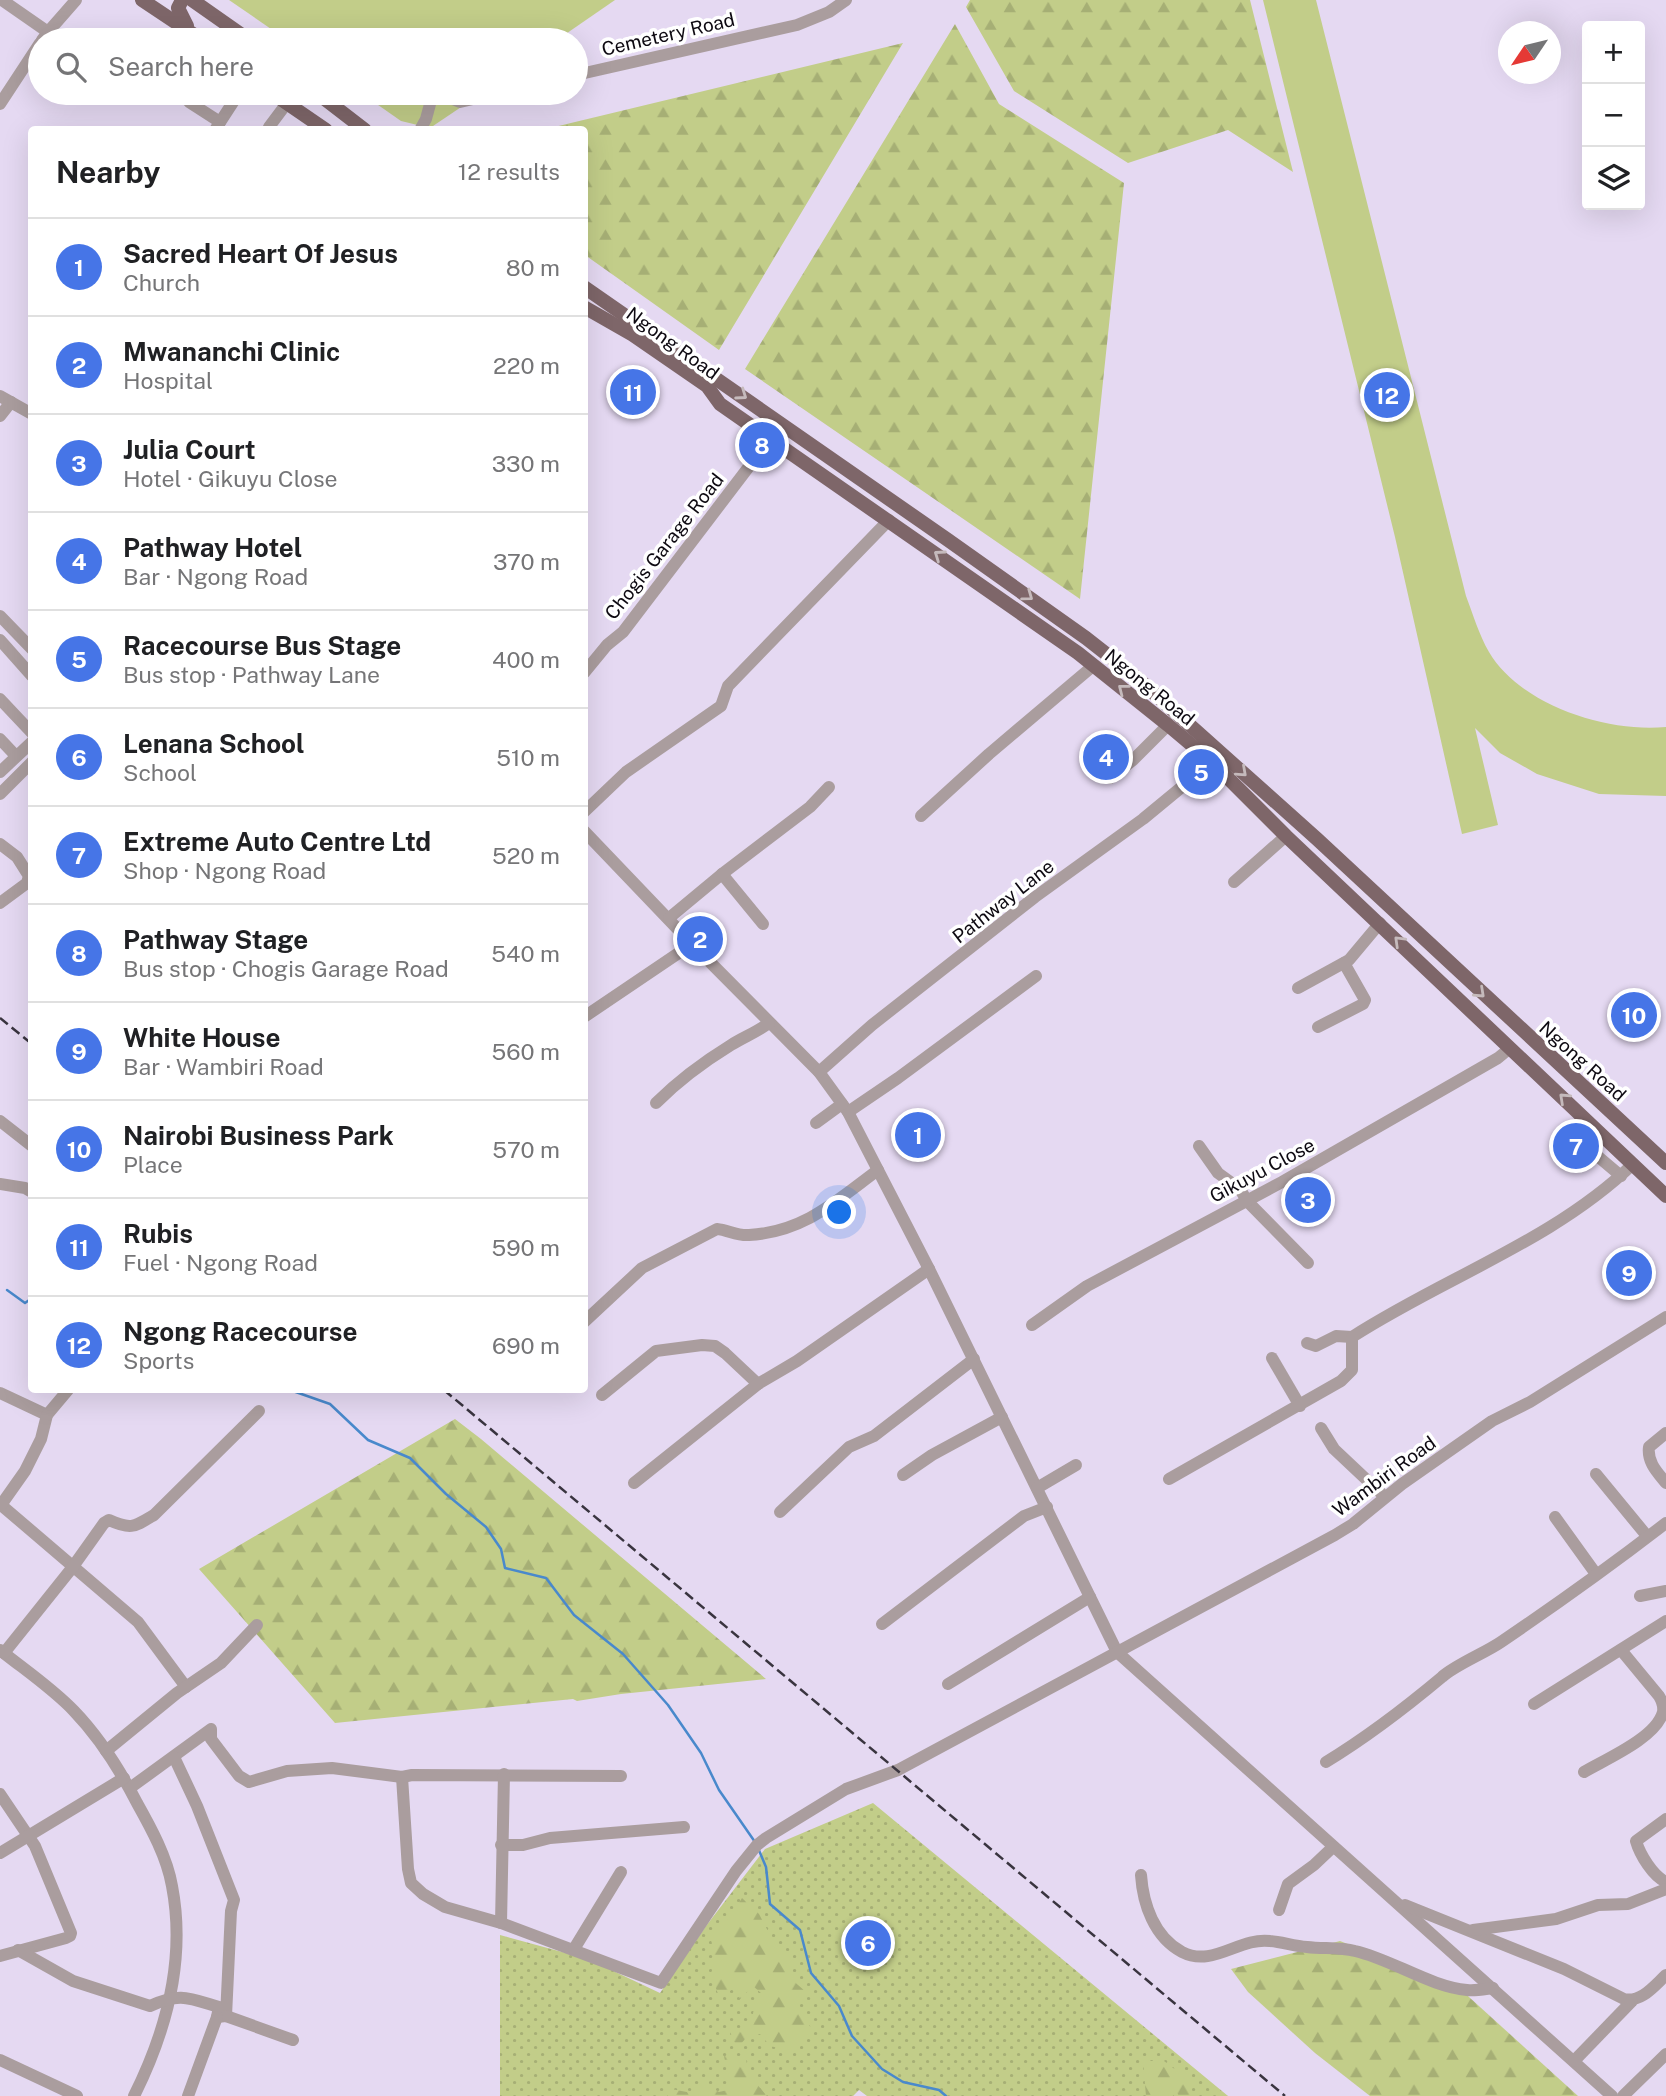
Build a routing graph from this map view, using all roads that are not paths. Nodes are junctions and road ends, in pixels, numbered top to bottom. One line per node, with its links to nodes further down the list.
1 (2, 0): 7 (street)
2 (76, 0): 8 (street)
3 (142, 0): 9 (main road)
4 (182, 0): 10 (main road)
5 (192, 0): 11 (main road)
6 (846, 0): 13 (street, Cemetery Road)
7 (33, 28)
8 (52, 28)
9 (187, 28)
10 (189, 28)
11 (232, 28)
12 (28, 62): 14 (street)
13 (588, 72)
14 (0, 104)
15 (192, 105): 21 (street)
16 (231, 105): 21 (street)
17 (286, 105): 22 (street)
18 (290, 105): 23 (main road)
19 (333, 105): 24 (main road)
20 (430, 105): 25 (street)
21 (217, 126)
22 (271, 126)
23 (320, 126)
24 (360, 126)
25 (422, 126)
26 (588, 290): 80 (main road, Ngong Road, one-way to 80)
27 (588, 309): 31 (main road, Ngong Road)
28 (6, 399): 29 (street); 30 (street)
29 (28, 412)
30 (0, 416)
31 (769, 439): 32 (main road, Ngong Road); 37 (street, Chogis Garage Road)
32 (889, 520): 36 (main road, Ngong Road, one-way to 32); 51 (street)
33 (0, 616): 35 (street)
34 (0, 640): 38 (street)
35 (28, 645)
36 (1093, 666): 40 (main road, Ngong Road, one-way to 36); 52 (street)
37 (588, 668)
38 (28, 672)
39 (0, 699): 41 (street)
40 (1168, 725): 45 (main road, Ngong Road); 48 (street)
41 (28, 729)
42 (0, 739): 44 (street)
43 (28, 746): 44 (street)
44 (16, 756): 47 (street)
45 (1212, 762): 53 (main road, Ngong Road); 72 (street, Pathway Lane)
46 (28, 766): 50 (street)
47 (0, 772)
48 (1111, 778)
49 (830, 787): 57 (street)
50 (0, 794)
51 (588, 807)
52 (921, 816)
53 (1286, 836): 59 (street); 62 (main road, Ngong Road)
54 (588, 839): 61 (street)
55 (0, 844): 56 (street)
56 (28, 874)
57 (722, 874): 61 (street); 63 (street)
58 (28, 880): 60 (street)
59 (1234, 882)
60 (0, 903)
61 (669, 918): 64 (street)
62 (1380, 923): 65 (street); 71 (main road, Ngong Road, one-way to 62)
63 (763, 924)
64 (692, 944): 68 (street); 69 (street)
65 (1344, 963): 67 (street); 70 (street)
66 (1037, 976): 74 (street)
67 (1298, 988)
68 (588, 1014)
69 (769, 1023): 72 (street); 73 (street)
70 (1318, 1027)
71 (1510, 1048): 81 (main road, Ngong Road, one-way to 71); 87 (street, Gikuyu Close)
72 (819, 1072): 74 (street)
73 (656, 1103)
74 (845, 1108): 76 (street); 82 (street)
75 (0, 1121): 77 (street)
76 (816, 1123)
77 (28, 1143)
78 (1199, 1146): 87 (street)
79 (1595, 1154): 83 (street)
80 (1666, 1163)
81 (1633, 1164): 83 (street); 86 (main road, Ngong Road)
82 (878, 1170): 89 (street); 91 (street)
83 (1621, 1176): 93 (street)
84 (0, 1184): 85 (street)
85 (28, 1190)
86 (1666, 1196)
87 (1247, 1201): 88 (street); 92 (street, Gikuyu Close)
88 (1308, 1263)
89 (929, 1269): 96 (street); 97 (street)
90 (1666, 1317): 114 (street, Wambiri Road)
91 (588, 1318)
92 (1032, 1325)
93 (1352, 1337): 94 (street); 101 (street)
94 (1307, 1343)
95 (1272, 1358): 101 (street)
96 (974, 1359): 104 (street); 117 (street)
97 (758, 1384): 100 (street); 111 (street)
98 (65, 1393): 103 (street)
99 (0, 1394): 103 (street)
100 (602, 1395)
101 (1300, 1406): 110 (street)
102 (259, 1411): 121 (street)
103 (47, 1415): 115 (street)
104 (1002, 1417): 109 (street); 113 (street)
105 (1321, 1428): 114 (street)
106 (1666, 1433): 112 (street)
107 (1076, 1465): 113 (street)
108 (1597, 1474): 120 (street)
109 (903, 1475)
110 (1169, 1479)
111 (634, 1483)
112 (1666, 1483)
113 (1037, 1488): 116 (street)
114 (1385, 1497): 131 (street, Wambiri Road)
115 (1, 1504): 121 (street)
116 (1047, 1507): 125 (street); 127 (street)
117 (780, 1512)
118 (1555, 1517): 122 (street)
119 (1666, 1523): 120 (street)
120 (1647, 1536): 122 (street)
121 (72, 1568): 130 (street); 133 (street)
122 (1596, 1573): 137 (street)
123 (1666, 1591): 124 (street)
124 (1640, 1596)
125 (1090, 1597): 131 (street); 132 (street)
126 (1666, 1621): 129 (street)
127 (882, 1623)
128 (257, 1625): 133 (street)
129 (1621, 1650): 134 (street); 138 (street)
130 (2, 1652): 135 (street)
131 (1117, 1652): 148 (street); 158 (street, Wambiri Road)
132 (948, 1684)
133 (187, 1687): 135 (street)
134 (1534, 1704)
135 (106, 1751): 142 (street)
136 (174, 1757): 141 (street); 142 (street); 165 (street)
137 (1326, 1762)
138 (1584, 1772)
139 (504, 1774): 140 (street); 141 (street); 147 (street)
140 (621, 1776)
141 (402, 1777): 156 (street)
142 (127, 1783): 146 (street); 163 (street)
143 (0, 1794): 146 (street)
144 (1666, 1819): 152 (street)
145 (684, 1827): 147 (street)
146 (27, 1836): 149 (street); 159 (street)
147 (501, 1845): 156 (street)
148 (1333, 1847): 154 (street); 155 (street)
149 (0, 1853)
150 (621, 1872): 158 (street)
151 (1141, 1875): 162 (street)
152 (1666, 1882)
153 (1666, 1889): 157 (street)
154 (1393, 1900): 157 (street); 162 (street)
155 (1279, 1910)
156 (501, 1923): 158 (street)
157 (1471, 1930): 164 (street)
158 (574, 1949)
159 (18, 1950): 160 (street); 163 (street)
160 (0, 1956)
161 (1666, 1975): 164 (street)
162 (1493, 1988): 169 (street)
163 (170, 1996): 165 (street); 171 (street)
164 (1632, 2001): 169 (street)
165 (222, 2017): 166 (street); 172 (street)
166 (293, 2040)
167 (1666, 2054): 174 (street)
168 (0, 2060): 170 (street)
169 (1574, 2061): 173 (street)
170 (77, 2096)
171 (134, 2096)
172 (188, 2096)
173 (1612, 2096)
174 (1623, 2096)

